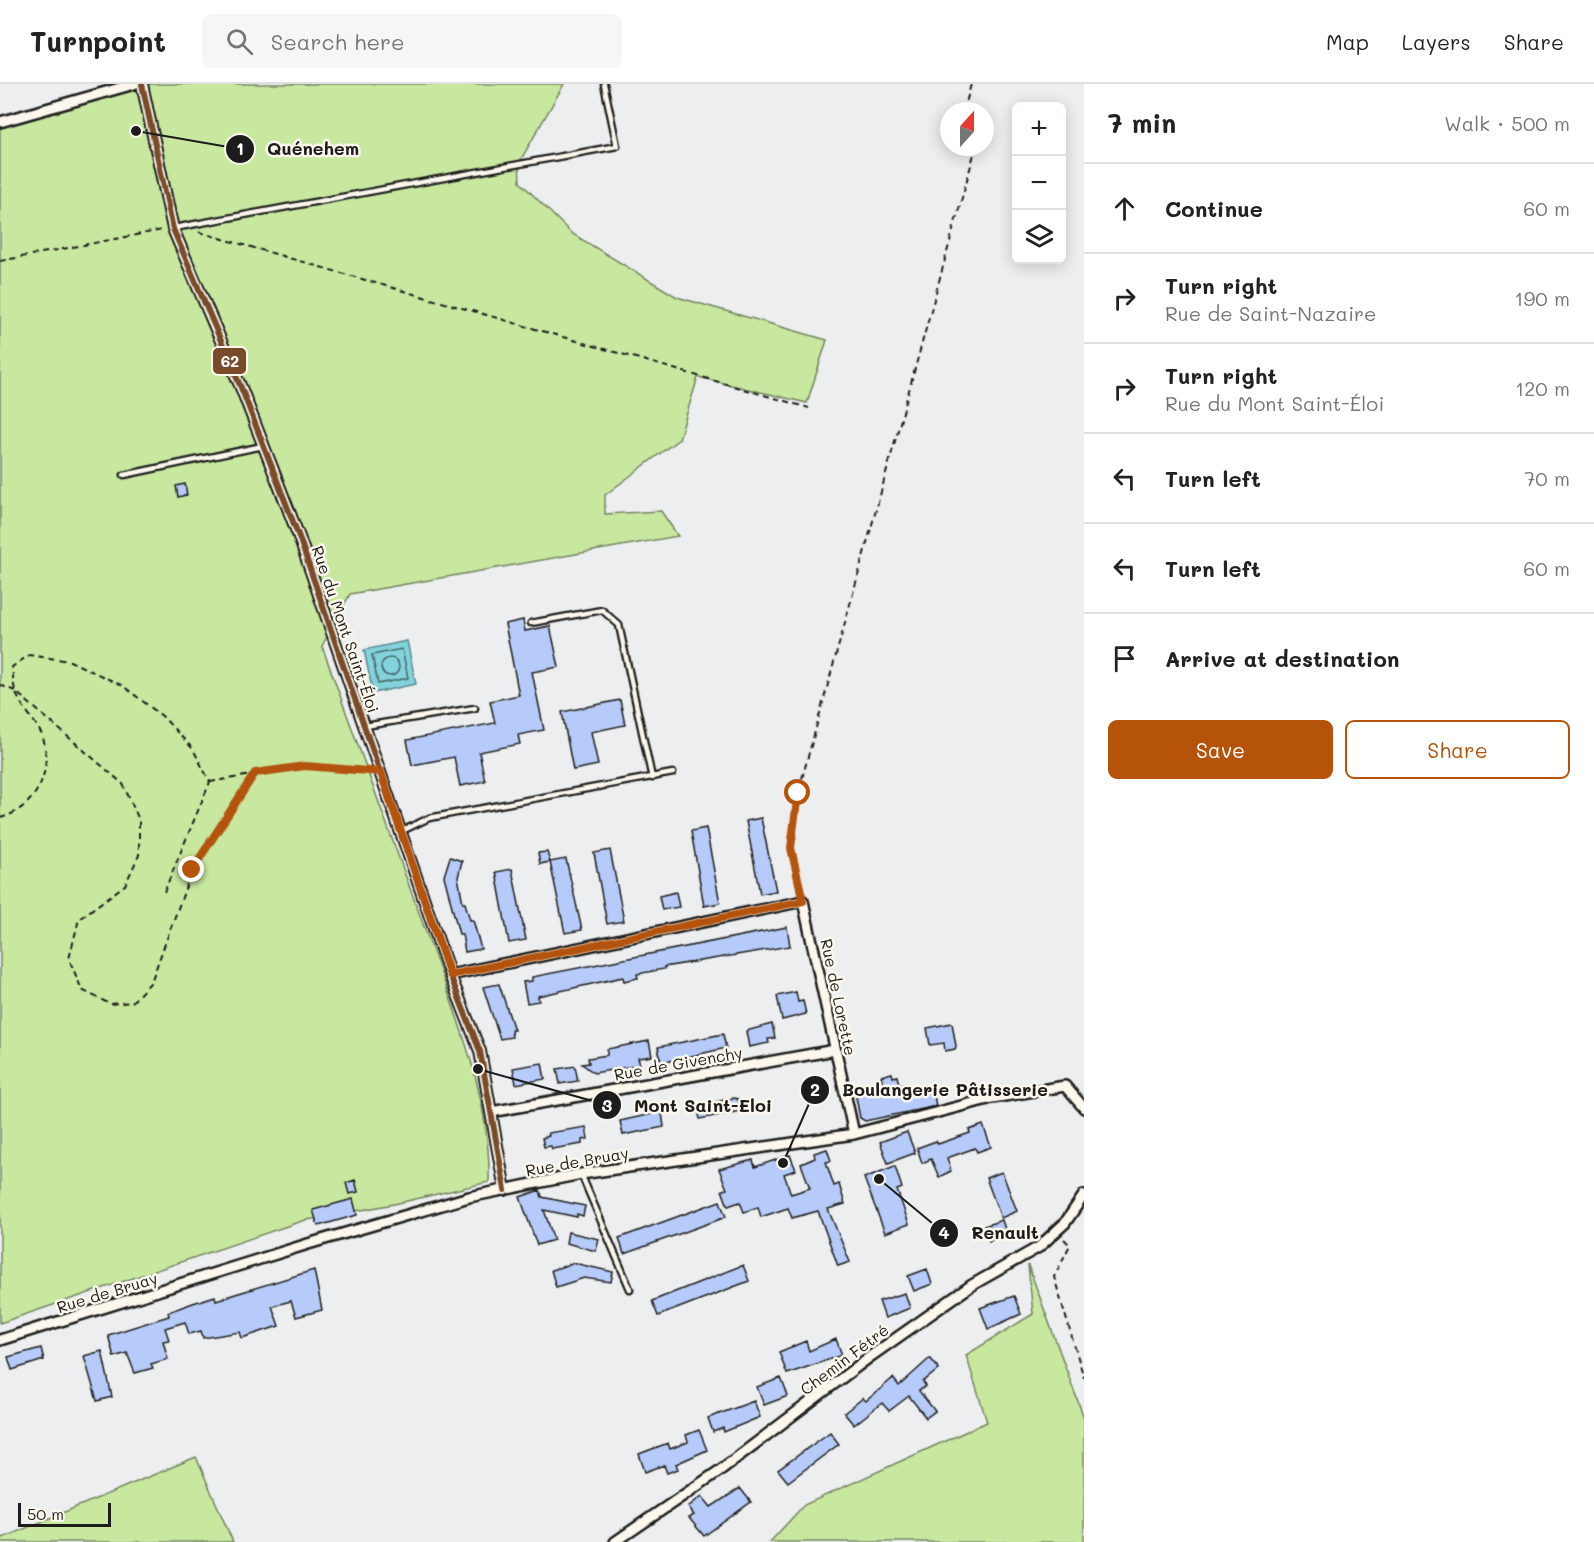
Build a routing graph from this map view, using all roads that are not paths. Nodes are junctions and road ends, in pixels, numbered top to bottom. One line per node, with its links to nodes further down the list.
1 (134, 84): 4 (street)
2 (142, 84): 5 (street, Rue du Mont Saint-Éloi)
3 (604, 84): 5 (lane)
4 (0, 122)
5 (177, 228): 6 (street, Rue du Mont Saint-Éloi)
6 (263, 446): 7 (lane); 10 (street, Rue du Mont Saint-Éloi)
7 (124, 475)
8 (531, 623): 12 (lane)
9 (475, 708): 10 (lane)
10 (364, 726): 13 (street, Rue du Mont Saint-Éloi)
11 (673, 773): 12 (lane)
12 (652, 778): 13 (lane)
13 (402, 831): 14 (street, Rue du Mont Saint-Éloi)
14 (450, 975): 15 (street, Rue de Lorette); 17 (street, Rue du Mont Saint-Éloi)
15 (835, 1050): 17 (street, Rue de Givenchy); 18 (street, Rue de Lorette)
16 (1084, 1108): 18 (street, Rue de Bruay)
17 (491, 1112): 20 (street, Rue du Mont Saint-Éloi)
18 (854, 1134): 19 (street, Rue de Bruay)
19 (581, 1174): 20 (street, Rue de Bruay); 22 (lane)
20 (505, 1190): 23 (street, Rue de Bruay)
21 (1084, 1195): 24 (street, Chemin Fétré)
22 (630, 1289)
23 (0, 1340)
24 (615, 1542)

